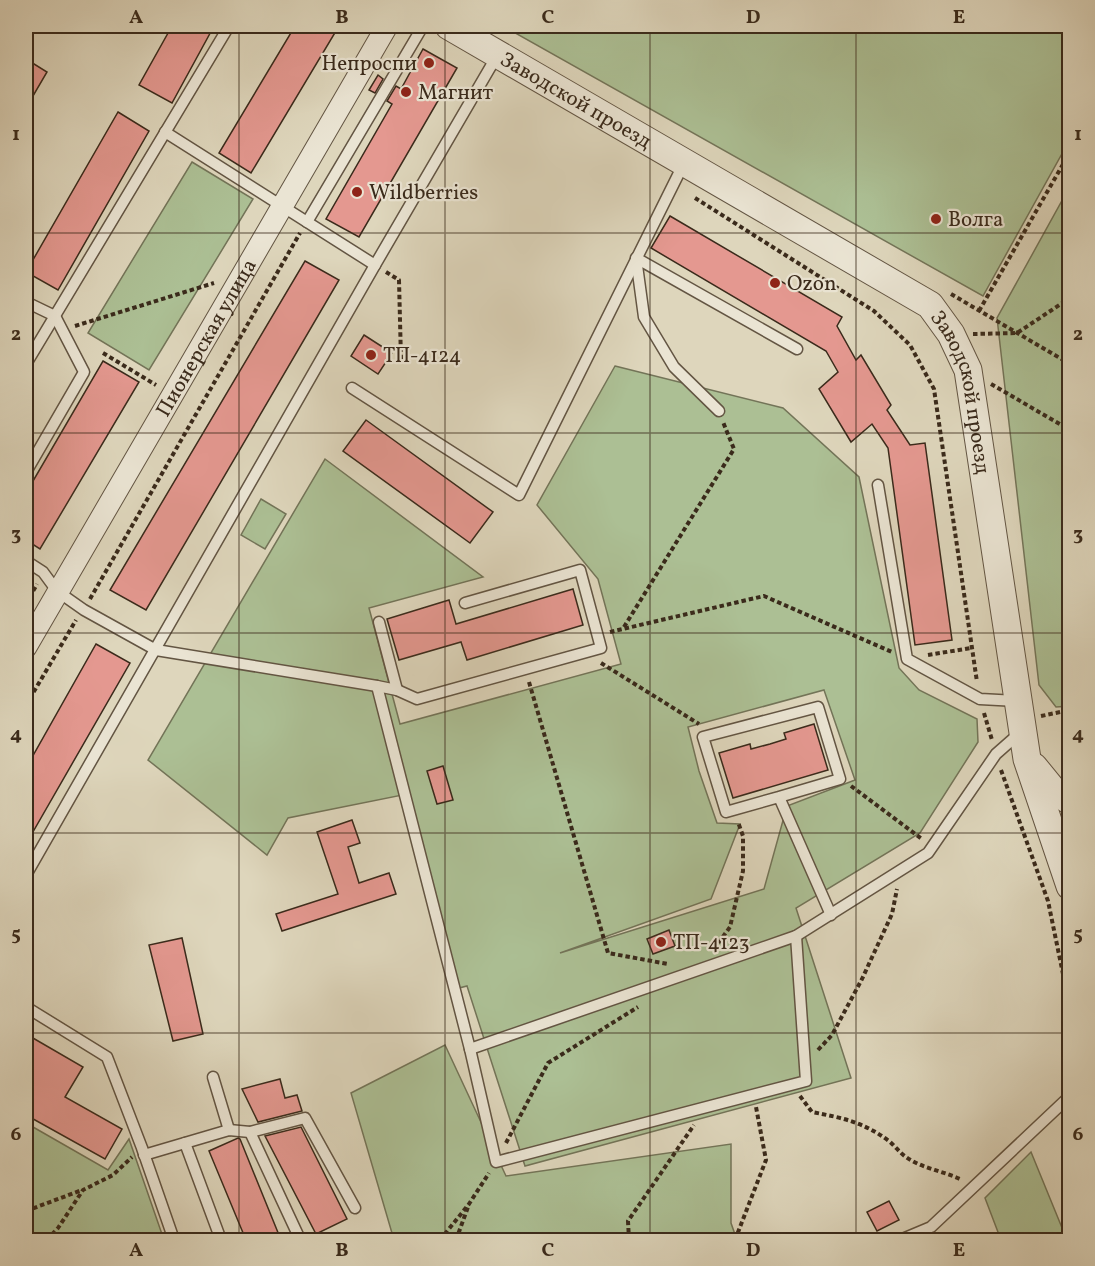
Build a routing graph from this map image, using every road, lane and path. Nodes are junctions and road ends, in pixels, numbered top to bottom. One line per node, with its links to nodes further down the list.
1 (229, 26): 6 (lane)
2 (387, 26): 9 (street, Пионерская улица)
3 (449, 26): 5 (street, Заводской проезд)
4 (420, 31): 10 (lane)
5 (498, 54): 8 (street, Заводской проезд); 12 (lane)
6 (165, 132): 9 (lane); 17 (lane)
7 (1070, 152): 16 (path)
8 (679, 173): 11 (lane); 20 (street, Заводской проезд); 41 (path)
9 (282, 205): 10 (lane); 34 (street, Пионерская улица)
10 (307, 222): 12 (lane); 36 (path)
11 (636, 258): 21 (lane); 28 (lane); 29 (lane)
12 (375, 265): 23 (path); 42 (lane)
13 (220, 281): 18 (path)
14 (1070, 298): 19 (path)
15 (26, 302): 17 (lane)
16 (979, 311)
17 (55, 315): 18 (lane); 24 (lane)
18 (62, 330): 31 (lane)
19 (1017, 333): 20 (path); 25 (path)
20 (951, 334): 26 (street, Заводской проезд)
21 (797, 349)
22 (103, 353): 27 (path)
23 (401, 360)
24 (26, 364)
25 (1070, 364)
26 (968, 370): 30 (path); 49 (street, Заводской проезд)
27 (159, 387)
28 (352, 388)
29 (718, 411): 38 (path)
30 (1070, 430)
31 (26, 472)
32 (878, 485): 44 (lane)
33 (26, 561): 34 (lane)
34 (57, 591): 36 (lane); 40 (street, Пионерская улица)
35 (465, 603): 39 (lane)
36 (84, 610): 42 (lane); 50 (path)
37 (379, 622): 47 (lane)
38 (624, 628): 39 (path); 44 (path)
39 (598, 635): 43 (lane)
40 (26, 647)
41 (971, 648): 44 (path); 48 (path)
42 (156, 650): 46 (lane); 61 (lane)
43 (585, 653): 45 (lane); 52 (path)
44 (907, 659): 48 (lane)
45 (525, 670): 47 (lane); 65 (path)
46 (377, 686): 47 (lane); 69 (lane)
47 (397, 690)
48 (980, 699): 49 (lane); 53 (path)
49 (1017, 701): 51 (street, Заводской проезд)
50 (26, 705)
51 (1022, 732): 53 (lane); 54 (street, Заводской проезд)
52 (716, 734): 55 (lane); 58 (lane)
53 (996, 754): 60 (lane); 68 (path)
54 (1027, 759): 57 (street); 62 (street, Заводской проезд)
55 (840, 779): 56 (lane); 59 (path)
56 (779, 797): 58 (lane); 63 (lane)
57 (1070, 801)
58 (733, 810): 65 (path)
59 (924, 841)
60 (901, 870): 63 (lane); 70 (path)
61 (26, 875)
62 (1070, 886)
63 (831, 915): 64 (lane)
64 (796, 936): 65 (lane); 70 (lane)
65 (699, 970): 69 (lane)
66 (26, 1007): 79 (lane)
67 (639, 1007): 80 (path)
68 (1070, 1008)
69 (470, 1049): 80 (lane)
70 (805, 1059): 72 (lane)
71 (213, 1077): 76 (lane)
72 (792, 1084): 73 (lane); 81 (path)
73 (753, 1095): 75 (lane); 93 (path)
74 (1070, 1096): 81 (lane)
75 (706, 1107): 80 (lane); 92 (path)
76 (229, 1130): 77 (lane); 78 (lane)
77 (250, 1132): 84 (lane); 86 (lane)
78 (185, 1143): 79 (lane); 89 (lane)
79 (143, 1152): 82 (path); 88 (lane)
80 (496, 1162): 83 (path)
81 (973, 1186): 94 (lane)
82 (83, 1190): 85 (path); 87 (path)
83 (469, 1204): 90 (path); 91 (path)
84 (355, 1208)
85 (26, 1211)
86 (298, 1235)
87 (47, 1240)
88 (174, 1240)
89 (221, 1240)
90 (440, 1240)
91 (456, 1240)
92 (629, 1240)
93 (735, 1240)
94 (900, 1240)

